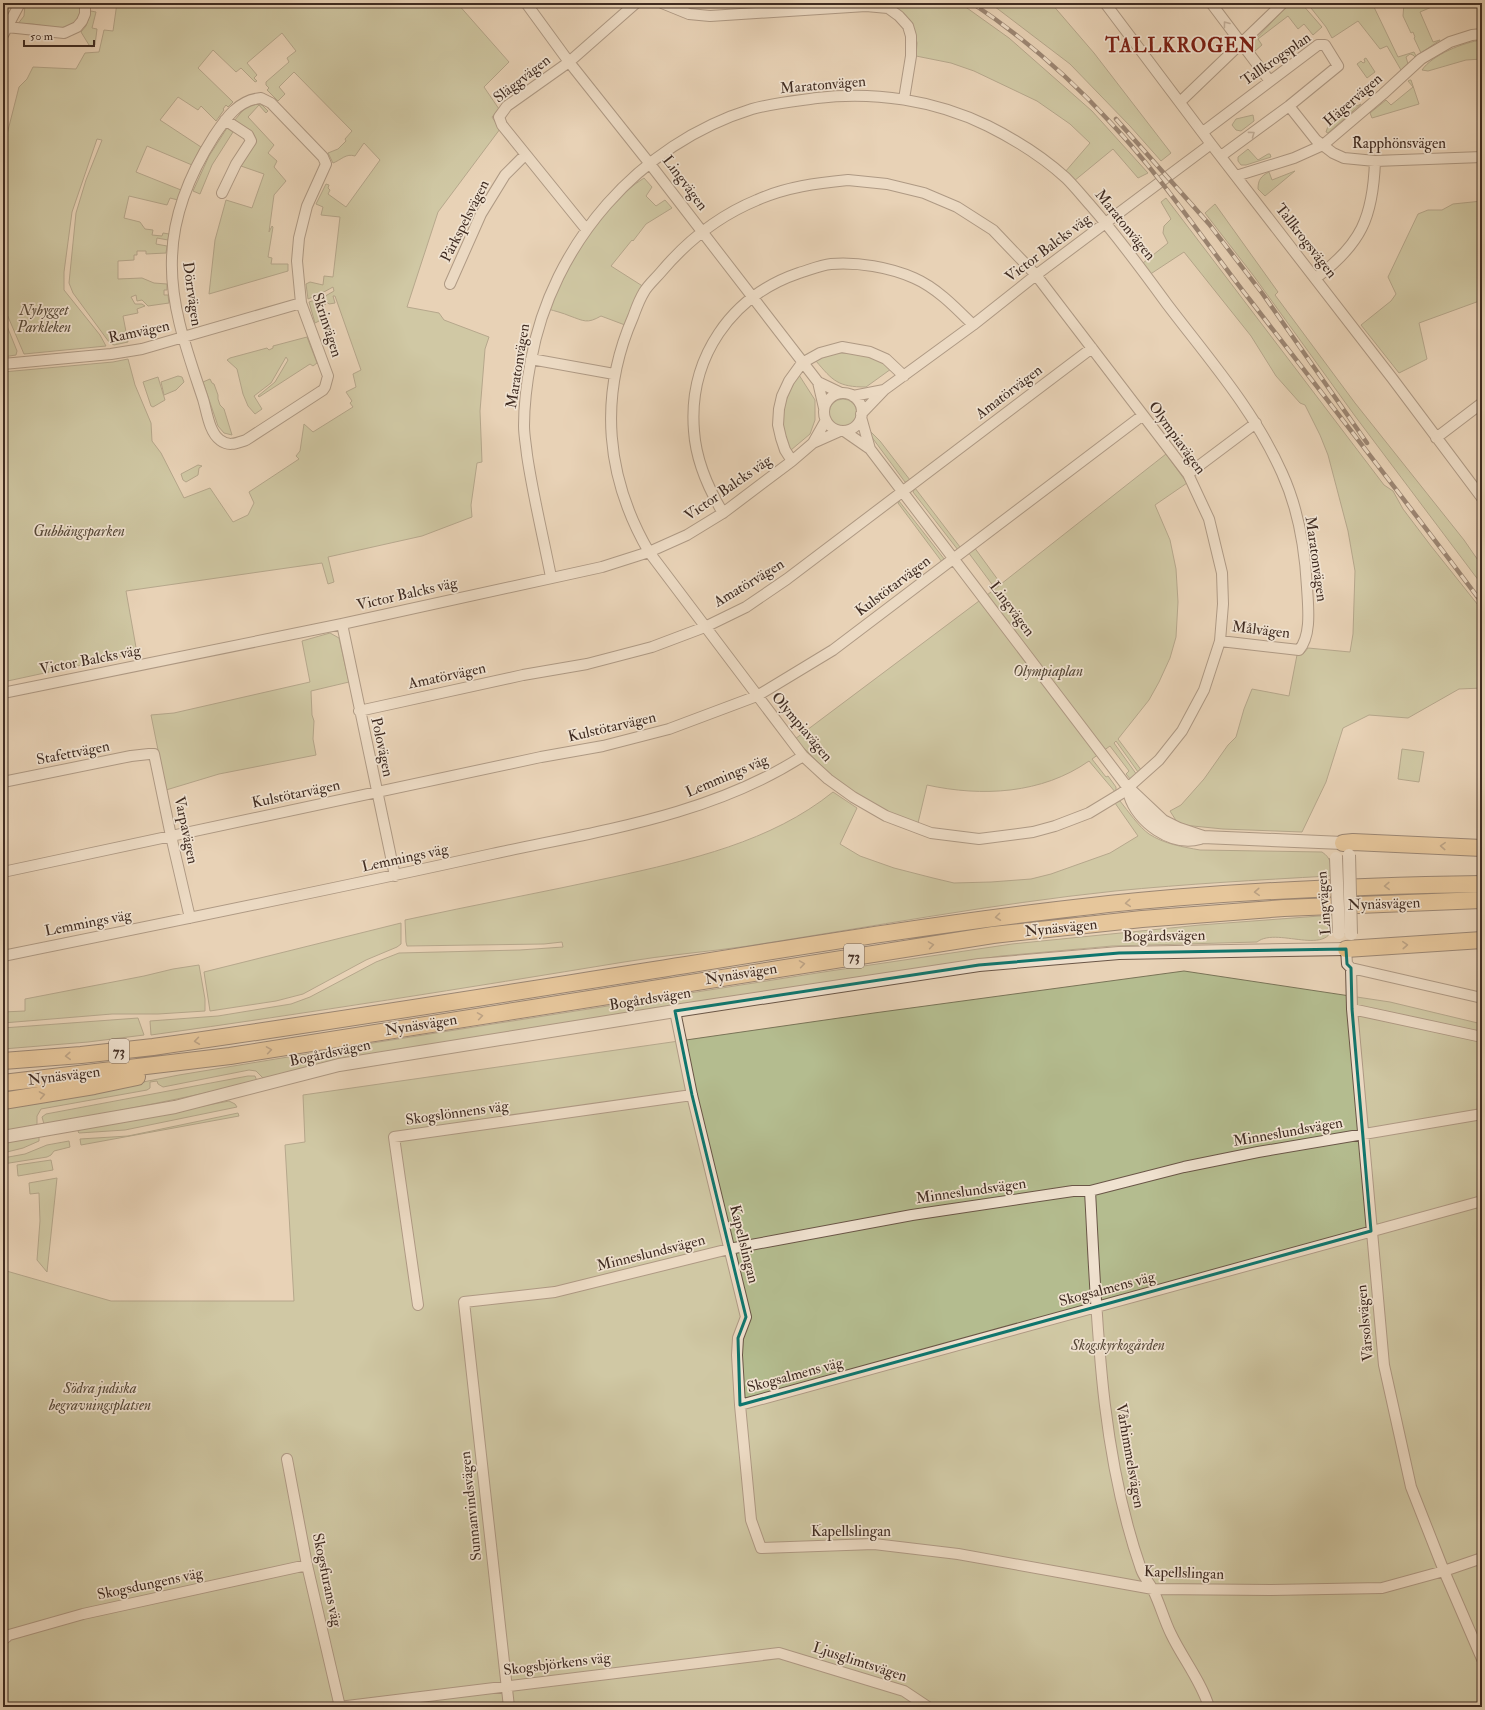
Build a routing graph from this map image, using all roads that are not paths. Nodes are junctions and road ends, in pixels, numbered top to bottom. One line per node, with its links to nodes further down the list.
1 (20, 3): 9 (street)
2 (85, 3): 9 (street)
3 (526, 3): 12 (street, Lingvägen)
4 (636, 3): 12 (street, Släggvägen)
5 (662, 3): 15 (street)
6 (1105, 3): 16 (street, Tallkrogsvägen)
7 (1211, 3): 11 (street, one-way to 7)
8 (1283, 3): 11 (street)
9 (5, 31)
10 (1482, 34): 21 (street, Hägervägen)
11 (1242, 44): 13 (street); 16 (street)
12 (569, 62): 22 (street, Släggvägen); 26 (street, Lingvägen)
13 (1269, 80): 17 (street, Tallkrogsplan); 19 (street, Tallkrogsplan)
14 (261, 98): 18 (street, Dörrvägen); 36 (street, Skrinvägen)
15 (904, 99): 26 (street, Maratonvägen); 29 (street, Maratonvägen)
16 (1180, 102): 19 (street, Tallkrogsvägen)
17 (1290, 106): 21 (street, Rapphönsvägen); 23 (street, Tallkrogsplan, one-way to 17)
18 (226, 120): 28 (street); 38 (street, Dörrvägen)
19 (1203, 132): 20 (street, Tallkrogsvägen)
20 (1211, 144): 23 (street, Tallkrogsvägen); 29 (street, Victor Balcks väg)
21 (1323, 145): 25 (street, Rapphönsvägen); 27 (street, Hägervägen)
22 (525, 155): 30 (street, Släggvägen); 34 (street, Pärkspelsvägen)
23 (1221, 156): 27 (street, Tallkrogsvägen)
24 (1482, 157): 25 (street, Rapphönsvägen)
25 (1375, 161): 33 (street)
26 (650, 164): 30 (street, Maratonvägen); 31 (street, Lingvägen)
27 (1236, 176): 33 (street, Tallkrogsvägen)
28 (222, 193)
29 (1106, 223): 32 (street, Victor Balcks väg); 54 (street, Maratonvägen)
30 (586, 229): 40 (street, Maratonvägen)
31 (702, 231): 32 (street, Olympiavägen); 35 (street, Lingvägen); 43 (street, Olympiavägen)
32 (1036, 275): 37 (street, Victor Balcks väg); 39 (street, Olympiavägen)
33 (1316, 278): 57 (street, Tallkrogsvägen)
34 (450, 284)
35 (753, 297): 37 (street); 41 (street, Lingvägen); 64 (street)
36 (301, 303): 38 (street, Ramvägen); 56 (street, Skrinvägen)
37 (972, 326): 44 (street, Victor Balcks väg)
38 (183, 337): 42 (street, Ramvägen); 56 (street, Dörrvägen)
39 (1092, 348): 51 (street, Olympiavägen); 62 (street, Amatörvägen)
40 (531, 359): 43 (street); 67 (street, Maratonvägen)
41 (802, 363): 44 (street, Victor Balcks väg); 45 (street, Lingvägen); 60 (street, Victor Balcks väg)
42 (3, 364)
43 (614, 374): 65 (street, Olympiavägen)
44 (904, 376): 46 (street, Victor Balcks väg)
45 (818, 382): 47 (street, Lingvägen); 50 (street, Lingvägen)
46 (884, 390): 48 (street, Victor Balcks väg); 52 (street, Victor Balcks väg)
47 (841, 393): 48 (street); 50 (street)
48 (853, 396): 52 (street)
49 (1482, 403): 57 (street)
50 (824, 408): 53 (street)
51 (1143, 415): 61 (street, Olympiavägen); 66 (street, Kulstötarvägen)
52 (861, 416): 55 (street); 59 (street, Lingvägen)
53 (826, 420): 55 (street); 58 (street, Victor Balcks väg)
54 (1256, 423): 61 (street); 71 (street, Maratonvägen)
55 (842, 431): 58 (street, Victor Balcks väg); 59 (street, Lingvägen)
56 (214, 432)
57 (1436, 438): 63 (street, Tallkrogsvägen)
58 (813, 443): 60 (street, Victor Balcks väg)
59 (870, 449): 62 (street, Lingvägen)
60 (792, 462): 64 (street, Victor Balcks väg)
61 (1188, 474): 70 (street, Olympiavägen)
62 (903, 492): 66 (street, Lingvägen); 69 (street, Amatörvägen)
63 (1482, 498)
64 (723, 513): 65 (street, Victor Balcks väg)
65 (649, 552): 67 (street, Victor Balcks väg); 69 (street, Olympiavägen)
66 (954, 559): 73 (street, Kulstötarvägen); 78 (street, Lingvägen)
67 (551, 577): 68 (street, Victor Balcks väg)
68 (342, 624): 72 (street, Victor Balcks väg); 74 (street, Polovägen)
69 (705, 627): 73 (street, Olympiavägen); 74 (street, Amatörvägen)
70 (1220, 641): 71 (street, Målvägen); 78 (street, Olympiavägen)
71 (1299, 650)
72 (3, 693)
73 (757, 696): 76 (street, Olympiavägen); 79 (street, Kulstötarvägen)
74 (359, 711): 79 (street, Polovägen)
75 (149, 754): 77 (street, Stafettvägen); 80 (street, Varpavägen)
76 (803, 756): 78 (street, Olympiavägen); 84 (street, Lemmings väg)
77 (3, 782)
78 (1128, 788): 82 (street, Lingvägen)
79 (376, 792): 80 (street, Kulstötarvägen); 84 (street, Polovägen)
80 (171, 836): 83 (street, Kulstötarvägen); 91 (street, Varpavägen)
81 (1482, 848): 82 (highway, one-way to 82)
82 (1346, 849): 92 (street, Lingvägen, bridge); 92 (street, Lingvägen, bridge)
83 (3, 872)
84 (395, 876): 91 (street, Lemmings väg)
85 (1482, 877): 87 (highway)
86 (1482, 884): 87 (highway, Nynäsvägen / 73)
87 (1412, 885): 101 (highway, Nynäsvägen / 73, one-way to 101)
88 (1482, 900): 89 (highway, Nynäsvägen / 73)
89 (1382, 904): 90 (highway); 100 (highway, Nynäsvägen / 73, one-way to 89)
90 (1482, 907)
91 (190, 918): 94 (street, Lemmings väg)
92 (1345, 939): 93 (highway, one-way to 93); 95 (street); 98 (street, Bogårdsvägen)
93 (1482, 940)
94 (3, 956)
95 (1351, 968): 96 (street); 97 (street, Vårsolsvägen)
96 (1482, 998)
97 (1352, 1009): 99 (street); 108 (street, Vårsolsvägen)
98 (675, 1011): 105 (street, Kapellslingan); 109 (street, Bogårdsvägen)
99 (1482, 1037)
100 (230, 1056): 102 (highway, Nynäsvägen / 73); 106 (highway, one-way to 100)
101 (3, 1061)
102 (22, 1082): 103 (highway, Nynäsvägen / 73); 104 (highway)
103 (3, 1083)
104 (3, 1087)
105 (692, 1095): 113 (street, Kapellslingan); 115 (street, Skogslönnens väg)
106 (3, 1101)
107 (1482, 1114): 108 (street, Minneslundsvägen)
108 (1364, 1135): 110 (street, Minneslundsvägen); 112 (street, Vårsolsvägen)
109 (3, 1137)
110 (1090, 1191): 113 (street, Minneslundsvägen); 116 (street, Vårhimmelsvägen)
111 (1482, 1201): 112 (street, Skogsalmens väg)
112 (1371, 1231): 116 (street, Skogsalmens väg); 121 (street, Vårsolsvägen)
113 (729, 1249): 114 (street, Minneslundsvägen); 117 (street, Kapellslingan)
114 (464, 1302): 126 (street, Sunnanvindsvägen)
115 (418, 1305)
116 (1096, 1308): 117 (street, Skogsalmens väg); 122 (street, Vårhimmelsvägen)
117 (740, 1405): 122 (street, Kapellslingan)
118 (287, 1459): 120 (street, Skogsfurans väg)
119 (1482, 1558): 121 (street, Kapellslingan)
120 (307, 1564): 123 (street, Skogsdungens väg); 127 (street, Skogsfurans väg)
121 (1444, 1571): 122 (street, Kapellslingan); 125 (street, Vårsolsvägen)
122 (1153, 1589): 130 (street, Vårhimmelsvägen)
123 (3, 1640)
124 (779, 1653): 126 (street, Skogsbjörkens väg); 129 (street, Ljusglimtsvägen)
125 (1482, 1659)
126 (507, 1685): 127 (street, Skogsbjörkens väg); 128 (street, Sunnanvindsvägen)
127 (339, 1707)
128 (509, 1707)
129 (928, 1707)
130 (1209, 1707)

